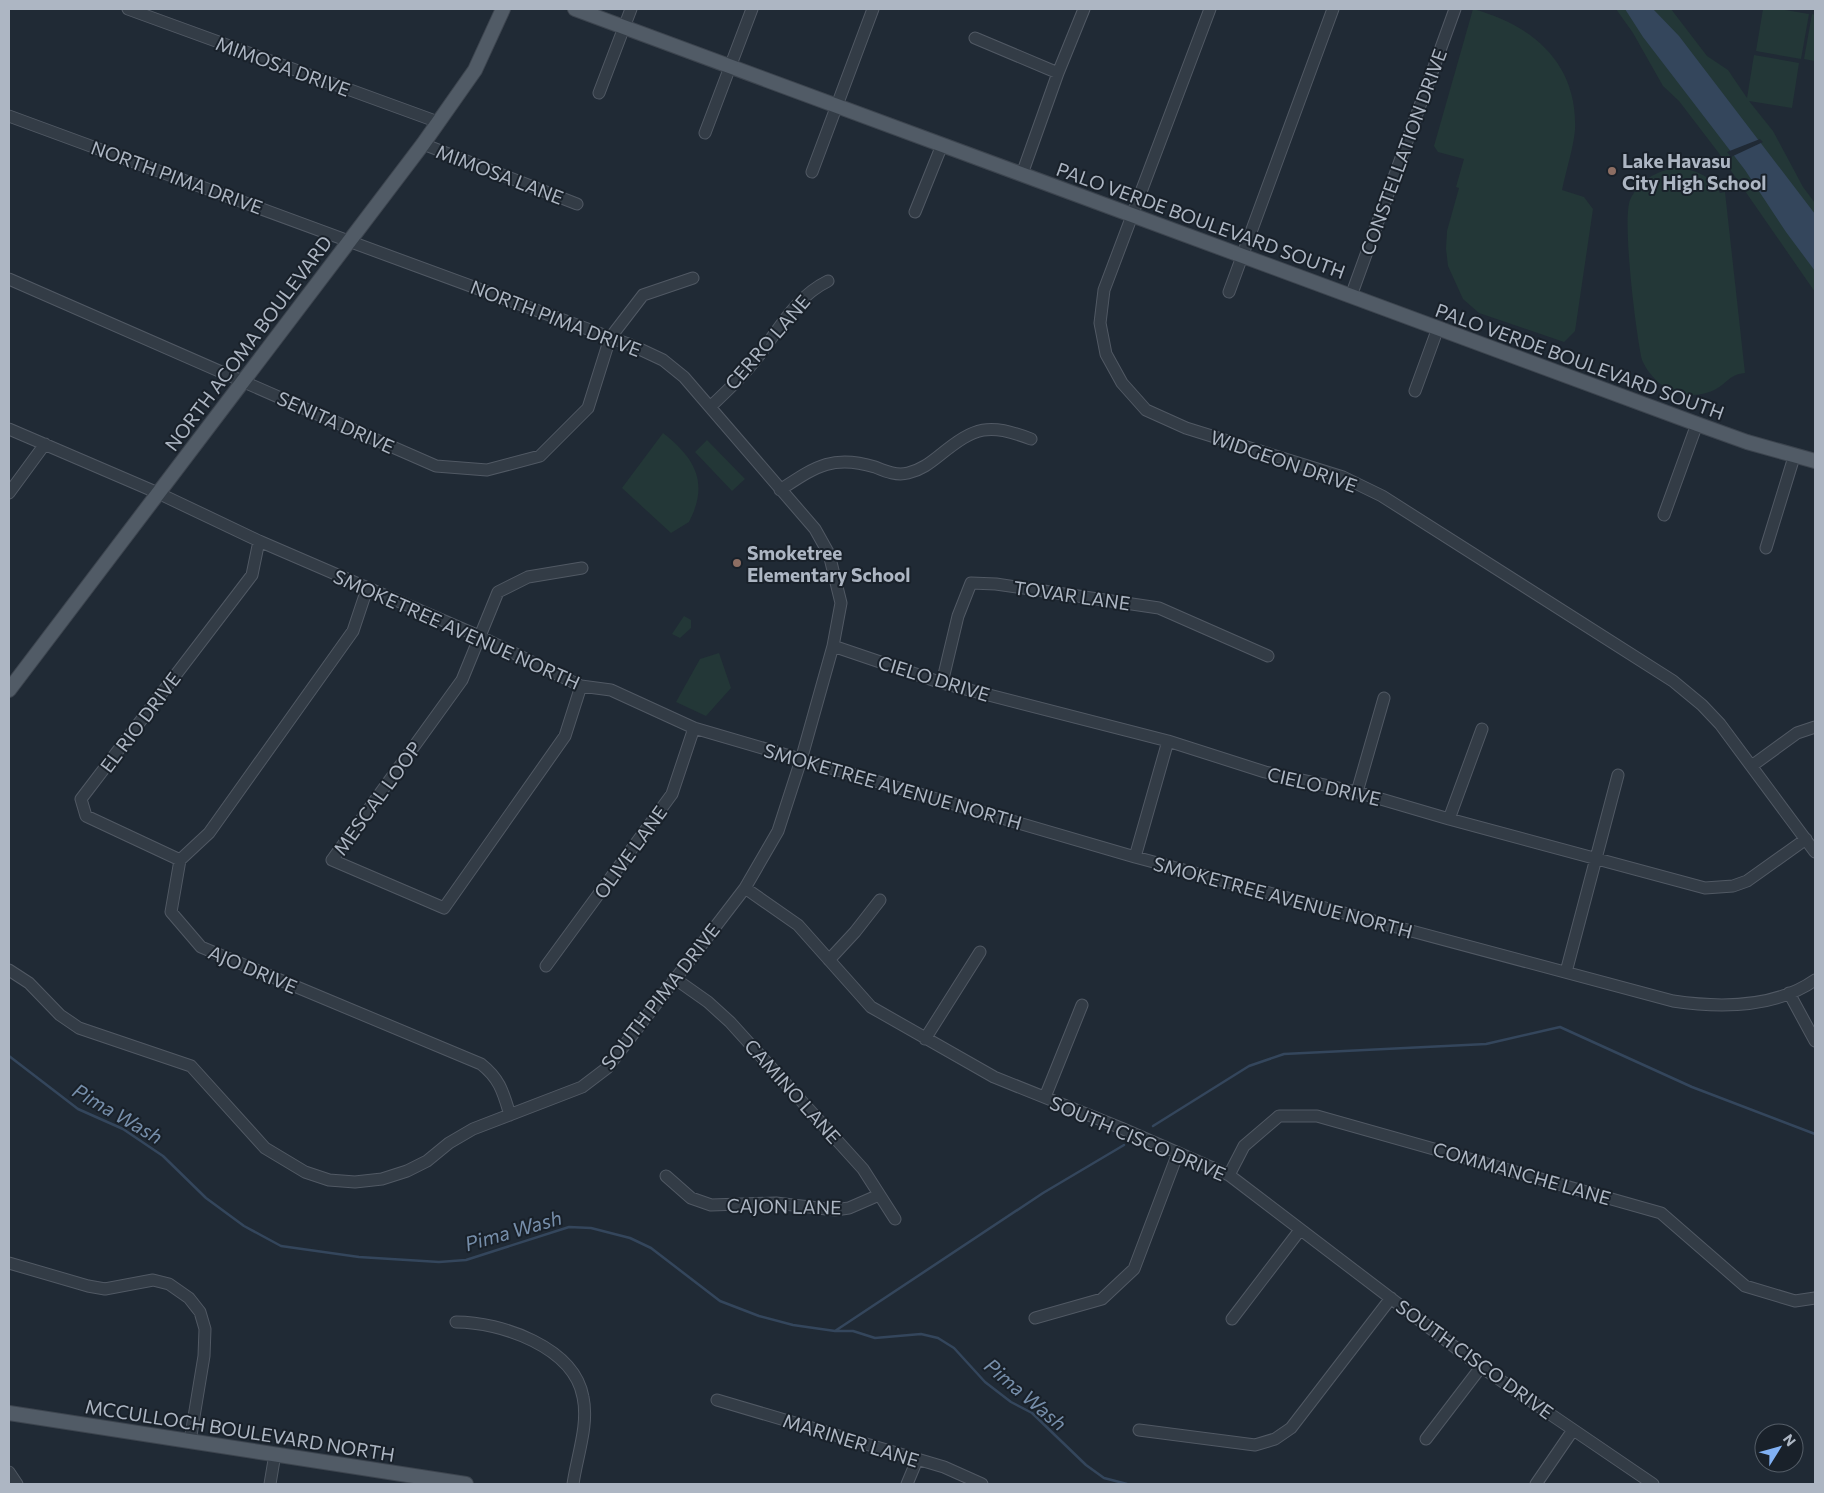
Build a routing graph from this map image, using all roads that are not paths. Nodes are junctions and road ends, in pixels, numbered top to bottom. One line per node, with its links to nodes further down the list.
1 (128, 9): 18 (street, MIMOSA DRIVE)
2 (503, 9): 18 (main road, NORTH ACOMA BOULEVARD)
3 (575, 9): 11 (main road, PALO VERDE BOULEVARD SOUTH)
4 (631, 9): 11 (street)
5 (752, 9): 13 (street)
6 (873, 9): 16 (street)
7 (1084, 9): 14 (street)
8 (1210, 9): 26 (street, WIDGEON DRIVE)
9 (1333, 9): 28 (street)
10 (1455, 9): 33 (street, CONSTELLATION DRIVE)
11 (624, 27): 13 (main road, PALO VERDE BOULEVARD SOUTH); 15 (street)
12 (975, 38): 14 (street)
13 (730, 66): 16 (main road, PALO VERDE BOULEVARD SOUTH); 19 (street)
14 (1058, 73): 23 (street)
15 (600, 93)
16 (837, 106): 21 (main road, PALO VERDE BOULEVARD SOUTH); 22 (street)
17 (9, 116): 27 (street, NORTH PIMA DRIVE)
18 (438, 122): 20 (main road, NORTH ACOMA BOULEVARD)
19 (705, 133)
20 (423, 144): 24 (street, MIMOSA LANE); 27 (main road, NORTH ACOMA BOULEVARD)
21 (942, 144): 23 (main road, PALO VERDE BOULEVARD SOUTH); 25 (street)
22 (812, 172)
23 (1022, 174): 26 (main road, PALO VERDE BOULEVARD SOUTH)
24 (577, 204)
25 (915, 212)
26 (1132, 215): 28 (main road, PALO VERDE BOULEVARD SOUTH); 65 (street, WIDGEON DRIVE)
27 (350, 240): 35 (street, NORTH PIMA DRIVE); 36 (main road, NORTH ACOMA BOULEVARD)
28 (1242, 255): 32 (street); 33 (main road, PALO VERDE BOULEVARD SOUTH)
29 (694, 278): 35 (street)
30 (9, 279): 36 (street, SENITA DRIVE)
31 (828, 281): 38 (street, CERRO LANE)
32 (1229, 292)
33 (1351, 296): 34 (main road, PALO VERDE BOULEVARD SOUTH)
34 (1438, 328): 37 (street); 39 (main road, PALO VERDE BOULEVARD SOUTH)
35 (610, 338): 36 (street, SENITA DRIVE); 38 (street, NORTH PIMA DRIVE)
36 (243, 381): 47 (main road, NORTH ACOMA BOULEVARD)
37 (1416, 392)
38 (710, 407): 45 (street, NORTH PIMA DRIVE)
39 (1697, 424): 43 (main road, PALO VERDE BOULEVARD SOUTH); 48 (street)
40 (9, 428): 42 (street, SMOKETREE AVENUE NORTH)
41 (1030, 438): 45 (street)
42 (46, 444): 46 (street); 47 (street, SMOKETREE AVENUE NORTH)
43 (1794, 457): 44 (main road, PALO VERDE BOULEVARD SOUTH); 50 (street)
44 (1815, 461)
45 (780, 490): 54 (street, NORTH PIMA DRIVE)
46 (9, 493)
47 (158, 493): 49 (street, SMOKETREE AVENUE NORTH); 58 (main road, NORTH ACOMA BOULEVARD)
48 (1664, 515)
49 (259, 542): 52 (street, SMOKETREE AVENUE NORTH); 73 (street, EL RIO DRIVE)
50 (1766, 548)
51 (582, 568): 53 (street)
52 (367, 588): 53 (street, SMOKETREE AVENUE NORTH); 73 (street)
53 (479, 636): 57 (street, SMOKETREE AVENUE NORTH); 57 (street, MESCAL LOOP)
54 (833, 646): 56 (street, CIELO DRIVE); 64 (street, NORTH PIMA DRIVE)
55 (1268, 656): 56 (street, TOVAR LANE)
56 (942, 683): 63 (street, CIELO DRIVE)
57 (581, 686): 61 (street, SMOKETREE AVENUE NORTH)
58 (9, 690)
59 (1384, 698): 67 (street)
60 (1815, 727): 65 (street)
61 (694, 728): 64 (street, SMOKETREE AVENUE NORTH); 78 (street, OLIVE LANE)
62 (1482, 729): 68 (street)
63 (1168, 741): 67 (street, CIELO DRIVE); 71 (street)
64 (801, 760): 71 (street, SMOKETREE AVENUE NORTH); 74 (street, SOUTH PIMA DRIVE)
65 (1753, 765): 69 (street, WIDGEON DRIVE)
66 (1618, 775): 72 (street)
67 (1357, 792): 68 (street, CIELO DRIVE)
68 (1449, 819): 72 (street, CIELO DRIVE)
69 (1806, 839): 70 (street, WIDGEON DRIVE); 72 (street, CIELO DRIVE)
70 (1815, 852)
71 (1135, 857): 80 (street, SMOKETREE AVENUE NORTH)
72 (1597, 858): 80 (street)
73 (180, 860): 88 (street, AJO DRIVE)
74 (745, 888): 77 (street, SOUTH CISCO DRIVE); 81 (street, SOUTH PIMA DRIVE)
75 (880, 900): 77 (street)
76 (980, 952): 85 (street)
77 (829, 960): 85 (street, SOUTH CISCO DRIVE)
78 (546, 966)
79 (9, 970): 88 (street, SOUTH PIMA DRIVE)
80 (1566, 972): 83 (street, SMOKETREE AVENUE NORTH)
81 (674, 978): 88 (street, SOUTH PIMA DRIVE); 92 (street, CAMINO LANE)
82 (1815, 980): 83 (street, SMOKETREE AVENUE NORTH)
83 (1789, 993): 86 (street)
84 (1082, 1005): 87 (street)
85 (925, 1039): 87 (street, SOUTH CISCO DRIVE)
86 (1815, 1041)
87 (1045, 1097): 89 (street, SOUTH CISCO DRIVE)
88 (510, 1115)
89 (1178, 1153): 90 (street, SOUTH CISCO DRIVE); 98 (street)
90 (1229, 1175): 94 (street, SOUTH CISCO DRIVE); 97 (street, COMMANCHE LANE)
91 (666, 1176): 92 (street, CAJON LANE)
92 (879, 1195): 93 (street, CAMINO LANE)
93 (895, 1219)
94 (1300, 1230): 96 (street, SOUTH CISCO DRIVE); 99 (street)
95 (9, 1263): 107 (street)
96 (1391, 1298): 101 (street, SOUTH CISCO DRIVE); 104 (street)
97 (1815, 1298)
98 (1034, 1318)
99 (1232, 1319)
100 (456, 1322): 115 (street)
101 (1481, 1367): 105 (street, SOUTH CISCO DRIVE); 106 (street)
102 (717, 1400): 109 (street, MARINER LANE)
103 (9, 1413): 107 (main road, MCCULLOCH BOULEVARD NORTH)
104 (1139, 1430)
105 (1573, 1430): 118 (street); 119 (street, SOUTH CISCO DRIVE)
106 (1426, 1439)
107 (190, 1441): 108 (main road, MCCULLOCH BOULEVARD NORTH)
108 (274, 1454): 111 (main road, MCCULLOCH BOULEVARD NORTH); 113 (street)
109 (917, 1460): 116 (street); 117 (street, MARINER LANE)
110 (9, 1472): 112 (street)
111 (423, 1481): 114 (main road, MCCULLOCH BOULEVARD NORTH)
112 (16, 1484)
113 (270, 1484)
114 (466, 1484)
115 (574, 1484)
116 (907, 1484)
117 (982, 1484)
118 (1536, 1484)
119 (1653, 1484)

